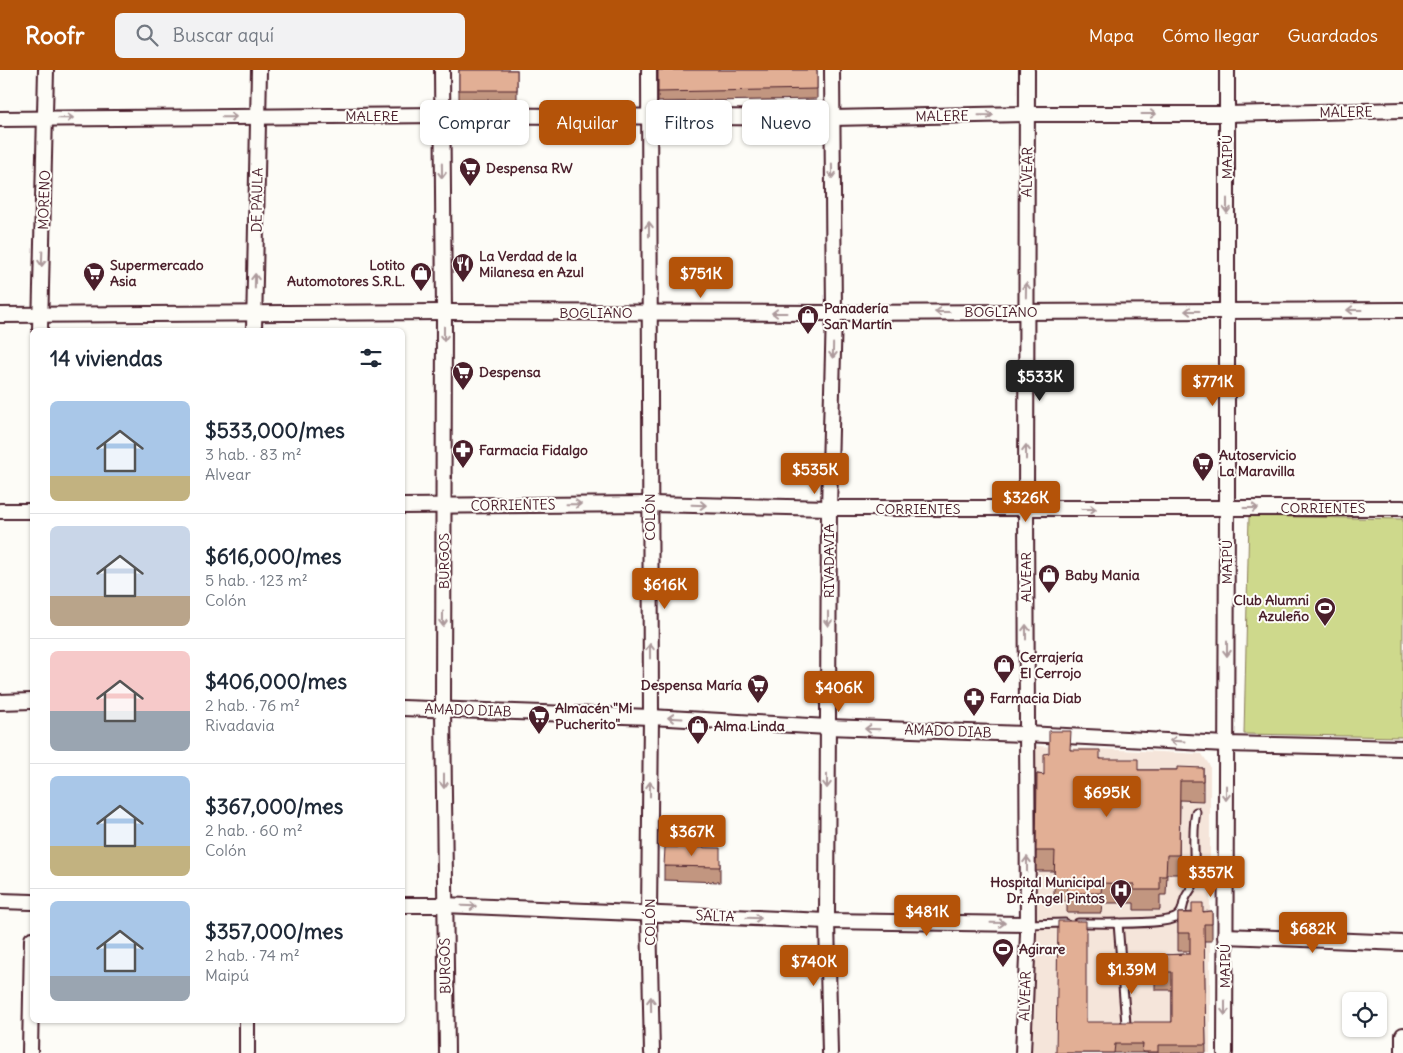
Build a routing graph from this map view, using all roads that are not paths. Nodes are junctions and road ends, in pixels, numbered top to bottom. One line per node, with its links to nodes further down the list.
1 (46, 70): 18 (street, MORENO)
2 (259, 70): 14 (street, DE PAULA)
3 (442, 70): 8 (street, BURGOS)
4 (649, 70): 9 (street, COLÓN)
5 (832, 70): 19 (street, RIVADAVIA)
6 (1027, 70): 11 (street, ALVEAR)
7 (1227, 70): 12 (street, MAIPÚ)
8 (442, 100)
9 (649, 100)
10 (1403, 110): 12 (street, MALERE)
11 (1028, 114): 12 (street, MALERE, one-way to 12); 19 (street, MALERE, one-way to 11); 26 (street, ALVEAR, one-way to 11)
12 (1227, 114): 23 (street, MAIPÚ, one-way to 23)
13 (420, 115): 14 (street, MALERE)
14 (259, 116): 18 (street, MALERE, one-way to 14); 27 (street, DE PAULA, one-way to 14)
15 (529, 116): 16 (street, MALERE)
16 (646, 117)
17 (732, 117): 19 (street, MALERE)
18 (46, 118): 20 (street, MALERE); 30 (street, MORENO, one-way to 30)
19 (832, 118): 29 (street, RIVADAVIA, one-way to 29)
20 (0, 119)
21 (442, 145): 25 (street, BURGOS, one-way to 25)
22 (649, 145): 28 (street, COLÓN, one-way to 22)
23 (1227, 310): 24 (street, BOGLIANO, one-way to 23); 26 (street, BOGLIANO, one-way to 26); 38 (street, MAIPÚ)
24 (1403, 310)
25 (444, 312): 27 (street, BOGLIANO); 28 (street, BOGLIANO); 36 (street, BURGOS, one-way to 36)
26 (1026, 312): 29 (street, BOGLIANO, one-way to 29); 40 (street, ALVEAR, one-way to 26)
27 (254, 313): 30 (street, BOGLIANO); 33 (street, DE PAULA)
28 (649, 313): 29 (street, BOGLIANO, one-way to 28); 34 (street, COLÓN)
29 (834, 313): 37 (street, RIVADAVIA, one-way to 37)
30 (41, 314): 31 (street, BOGLIANO); 32 (street, MORENO)
31 (0, 315)
32 (40, 328)
33 (254, 328)
34 (650, 504): 36 (street, CORRIENTES, one-way to 34); 37 (street, CORRIENTES, one-way to 37); 47 (street, COLÓN, one-way to 34)
35 (405, 506): 36 (street, CORRIENTES)
36 (444, 506): 46 (street, BURGOS, one-way to 46)
37 (829, 508): 40 (street, CORRIENTES); 48 (street, RIVADAVIA, one-way to 48)
38 (1228, 508): 39 (street, CORRIENTES, one-way to 39); 40 (street, CORRIENTES, one-way to 38); 50 (street, MAIPÚ, one-way to 50)
39 (1403, 508)
40 (1026, 509): 49 (street, ALVEAR, one-way to 40)
41 (0, 511): 42 (street)
42 (30, 511)
43 (0, 702): 44 (street)
44 (30, 702)
45 (405, 708): 46 (street, AMADO DIAB)
46 (443, 709): 47 (street, AMADO DIAB); 55 (street, BURGOS, one-way to 55)
47 (651, 717): 48 (street, AMADO DIAB, one-way to 47); 57 (street, COLÓN, one-way to 47)
48 (828, 727): 49 (street, AMADO DIAB, one-way to 48); 58 (street, RIVADAVIA, one-way to 58)
49 (1026, 734): 50 (street, AMADO DIAB, one-way to 49); 60 (street, ALVEAR, one-way to 49)
50 (1226, 744): 51 (street, AMADO DIAB); 61 (street, MAIPÚ, one-way to 61)
51 (1403, 748)
52 (1196, 812): 59 (lane)
53 (0, 901): 54 (street)
54 (30, 902)
55 (444, 905): 56 (street, SALTA); 57 (street, SALTA, one-way to 57); 69 (street, BURGOS)
56 (405, 906)
57 (649, 914): 58 (street, SALTA, one-way to 58); 70 (street, COLÓN, one-way to 57)
58 (827, 921): 60 (street, SALTA, one-way to 60); 71 (street, RIVADAVIA)
59 (1118, 923): 60 (lane); 65 (lane)
60 (1028, 924): 72 (street, ALVEAR)
61 (1225, 936): 62 (street); 73 (street, MAIPÚ, one-way to 73)
62 (1403, 944)
63 (31, 1023): 67 (street)
64 (248, 1023): 68 (street)
65 (1126, 1024)
66 (1403, 1035): 74 (street)
67 (30, 1053)
68 (247, 1053)
69 (447, 1053)
70 (652, 1053)
71 (830, 1053)
72 (1023, 1053)
73 (1225, 1053)
74 (1402, 1053)

